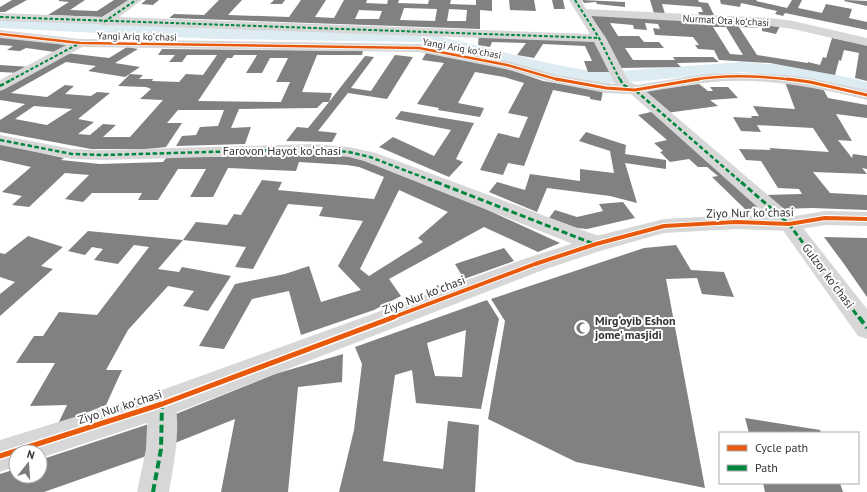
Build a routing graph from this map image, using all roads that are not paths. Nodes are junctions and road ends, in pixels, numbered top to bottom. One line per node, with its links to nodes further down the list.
1 (136, 0): 5 (street)
2 (575, 0): 3 (street)
3 (583, 12): 7 (street); 8 (street, Nurmat Ota koʻchasi)
4 (0, 17): 5 (street)
5 (104, 22): 7 (street)
6 (0, 34): 9 (street, Yangi Ariq koʻchasi)
7 (599, 38): 10 (street)
8 (867, 42)
9 (80, 43): 10 (street, Yangi Ariq koʻchasi); 11 (street)
10 (624, 82): 12 (street, Yangi Ariq koʻchasi); 15 (street, Gulzor koʻchasi)
11 (0, 86)
12 (867, 95)
13 (0, 140): 16 (street, Farovon Hayot koʻchasi)
14 (867, 219): 15 (street, Ziyo Nur koʻchasi)
15 (789, 224): 16 (street, Ziyo Nur koʻchasi); 17 (street, Gulzor koʻchasi)
16 (596, 244): 18 (street, Ziyo Nur koʻchasi)
17 (867, 328)
18 (162, 404): 19 (street, Ziyo Nur koʻchasi); 20 (street)
19 (0, 456)
20 (153, 492)

